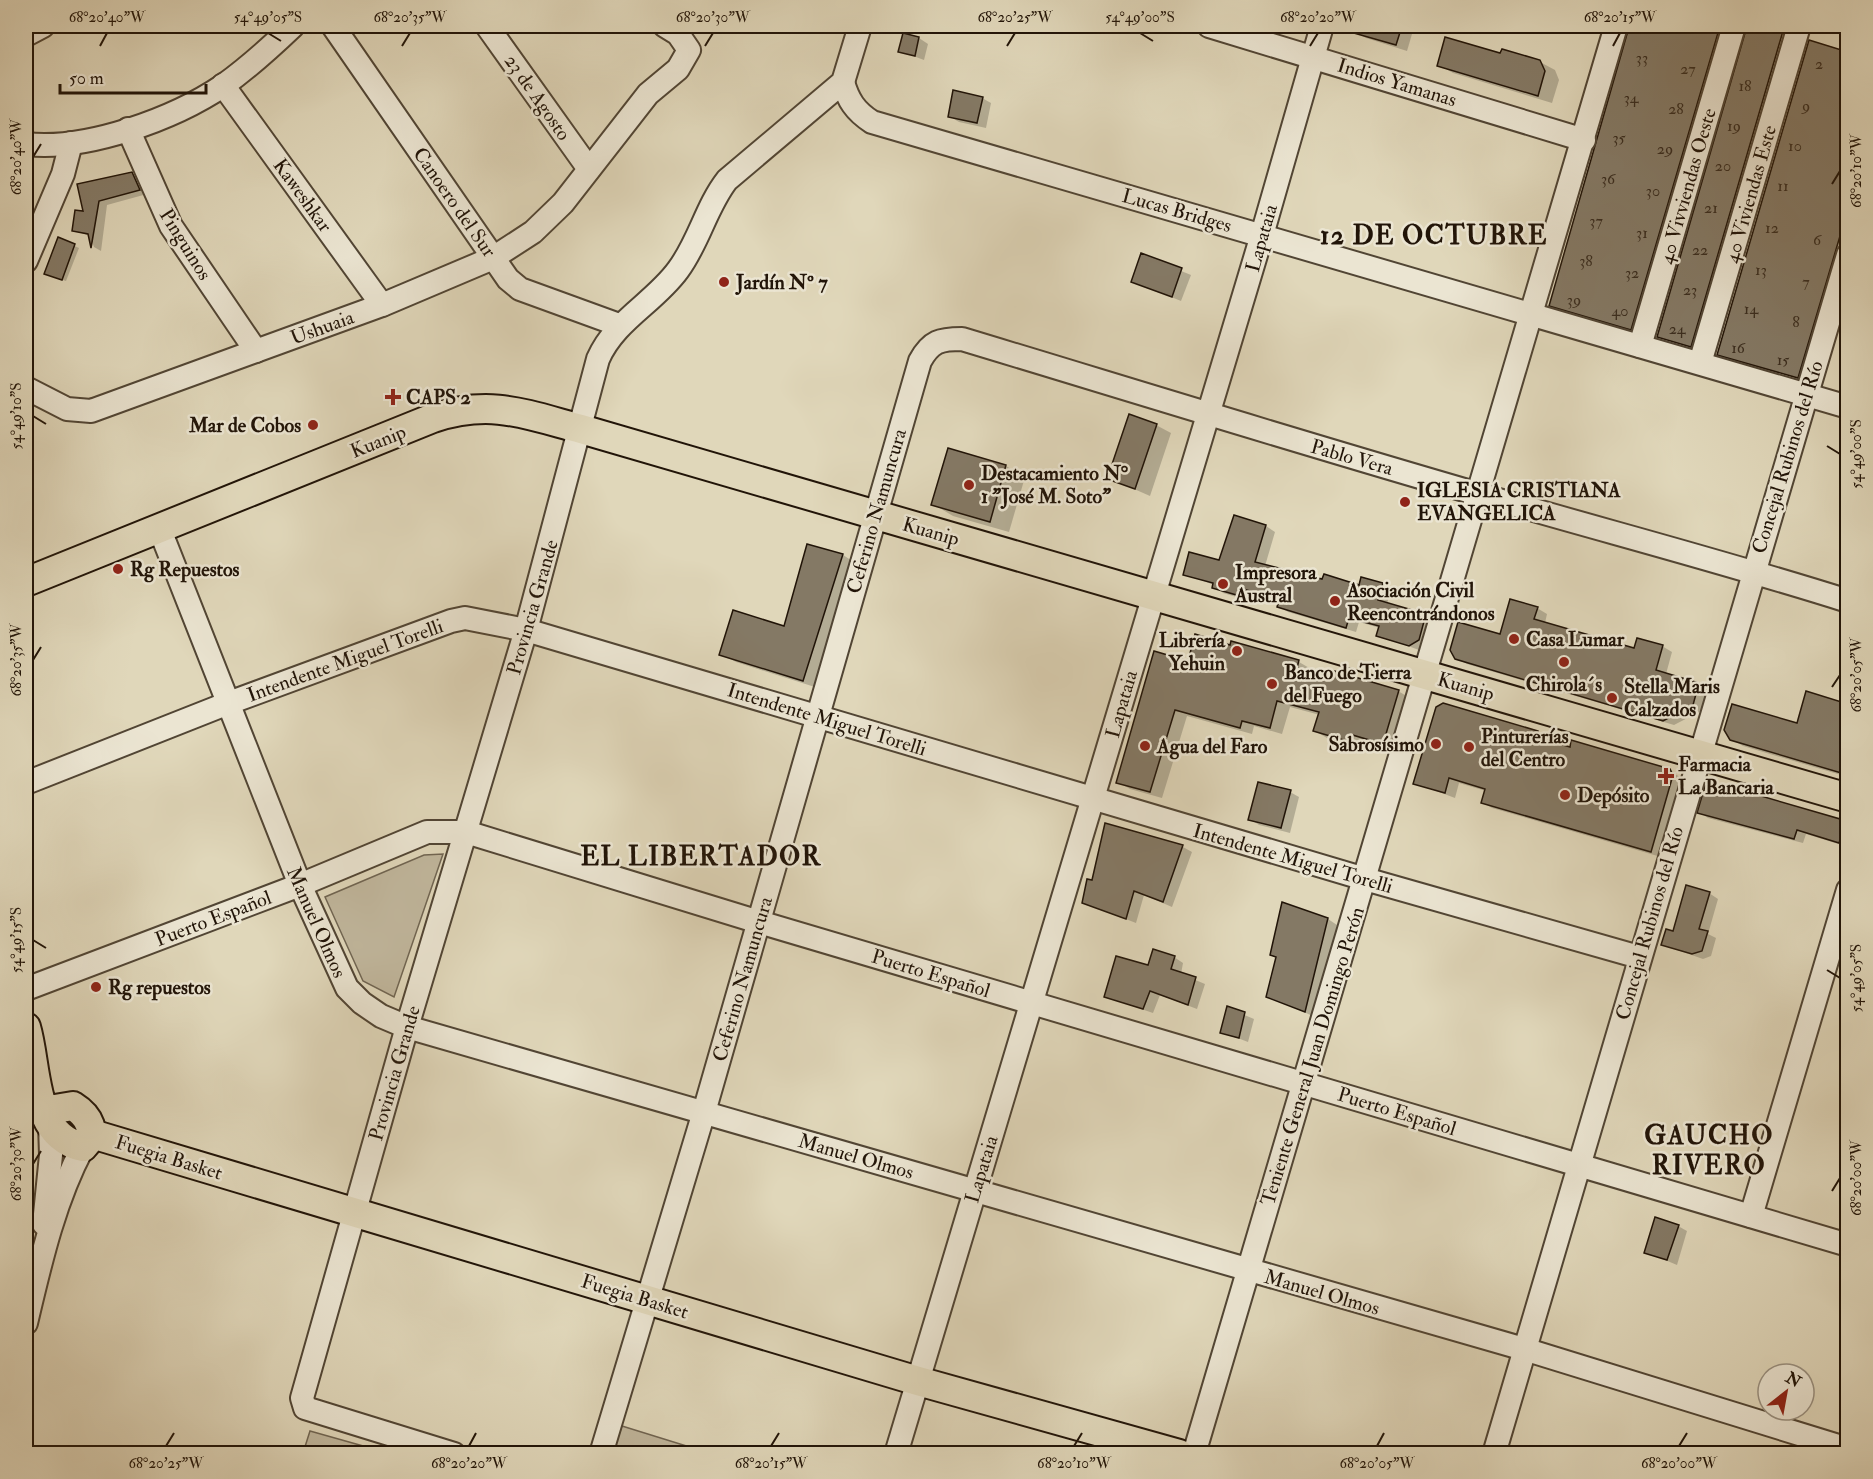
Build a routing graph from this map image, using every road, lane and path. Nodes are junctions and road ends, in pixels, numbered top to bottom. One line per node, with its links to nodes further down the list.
1 (43, 26): 12 (street)
2 (293, 26): 15 (street)
3 (333, 26): 23 (street, Canoero del Sur)
4 (665, 26): 20 (street, Ushuaia)
5 (860, 26): 14 (street)
6 (1209, 26): 13 (street, Indios Yamanas)
7 (1322, 26): 13 (street, Lapataia)
8 (1616, 26): 17 (street, Teniente General Juan Domingo Perón)
9 (1734, 26): 28 (street, 40 Vivviendas Oeste)
10 (1799, 26): 31 (street, 40 Viviendas Este)
11 (495, 27): 20 (street, 23 de Agosto)
12 (26, 35)
13 (1313, 55): 17 (street, Indios Yamanas); 21 (street, Lapataia)
14 (843, 82): 21 (street, Lucas Bridges); 27 (street, Provincia Grande)
15 (223, 85): 16 (street); 25 (street, Kaweshkar)
16 (128, 129): 18 (street); 30 (street, Pinguinos)
17 (1584, 140): 26 (street, Teniente General Juan Domingo Perón)
18 (71, 143): 19 (street); 24 (street)
19 (26, 144)
20 (589, 169): 23 (street, Ushuaia)
21 (1262, 235): 26 (street, Lucas Bridges); 35 (street, Lapataia)
22 (1848, 255): 33 (street, Concejal Rubinos del Río)
23 (493, 258): 25 (street, Ushuaia); 27 (street, Canoero del Sur)
24 (26, 261)
25 (382, 305): 30 (street, Ushuaia)
26 (1531, 314): 28 (street, Lucas Bridges); 37 (street, Teniente General Juan Domingo Perón)
27 (619, 325): 36 (street, Provincia Grande)
28 (1640, 346): 31 (street, Lucas Bridges)
29 (928, 347): 35 (street, Pablo Vera); 38 (street, Ceferino Namuncura)
30 (256, 351): 32 (street, Ushuaia)
31 (1700, 363): 33 (street, Lucas Bridges)
32 (26, 388)
33 (1806, 394): 34 (street, Lucas Bridges); 40 (street, Concejal Rubinos del Río)
34 (1848, 407)
35 (1208, 414): 37 (street, Pablo Vera); 42 (street, Lapataia)
36 (581, 429): 38 (main road, Kuanip); 39 (main road, Kuanip); 44 (street, Provincia Grande)
37 (1478, 494): 40 (street, Pablo Vera); 45 (street, Teniente General Juan Domingo Perón)
38 (875, 515): 42 (main road, Kuanip); 47 (street, Ceferino Namuncura)
39 (160, 530): 41 (main road, Kuanip); 46 (street, Manuel Olmos)
40 (1752, 571): 43 (street, Pablo Vera); 48 (street, Concejal Rubinos del Río)
41 (26, 582)
42 (1154, 595): 45 (main road, Kuanip); 51 (street, Lapataia)
43 (1848, 601)
44 (526, 630): 46 (street, Intendente Miguel Torelli); 47 (street, Intendente Miguel Torelli); 52 (street, Provincia Grande)
45 (1426, 674): 48 (main road, Kuanip); 53 (street, Teniente General Juan Domingo Perón)
46 (226, 704): 49 (street, Intendente Miguel Torelli); 54 (street, Manuel Olmos)
47 (816, 715): 51 (street, Intendente Miguel Torelli); 56 (street, Ceferino Namuncura)
48 (1699, 754): 50 (main road, Kuanip); 57 (street, Concejal Rubinos del Río)
49 (26, 783)
50 (1848, 798)
51 (1094, 799): 53 (street, Intendente Miguel Torelli); 59 (street, Lapataia)
52 (466, 832): 54 (street, Puerto Español); 56 (street, Puerto Español); 60 (street, Provincia Grande)
53 (1365, 879): 57 (street, Intendente Miguel Torelli); 62 (street, Teniente General Juan Domingo Perón)
54 (300, 885): 58 (street, Puerto Español); 60 (street, Manuel Olmos)
55 (1848, 890): 70 (street)
56 (759, 922): 59 (street, Puerto Español); 64 (street, Ceferino Namuncura)
57 (1639, 957): 67 (street, Concejal Rubinos del Río)
58 (26, 989)
59 (1032, 1003): 62 (street, Puerto Español); 68 (street, Lapataia)
60 (407, 1027): 64 (street, Manuel Olmos); 69 (street, Provincia Grande)
61 (29, 1038): 63 (main road); 65 (main road)
62 (1304, 1084): 67 (street, Puerto Español); 73 (street, Teniente General Juan Domingo Perón)
63 (73, 1106): 65 (main road); 66 (main road)
64 (704, 1112): 68 (street, Manuel Olmos); 74 (street, Ceferino Namuncura)
65 (48, 1121): 66 (main road); 72 (street)
66 (87, 1141): 69 (main road, Fuegia Basket); 72 (street)
67 (1577, 1165): 70 (street, Puerto Español); 76 (street, Concejal Rubinos del Río)
68 (974, 1190): 73 (street, Manuel Olmos); 77 (street, Lapataia)
69 (353, 1213): 74 (main road, Fuegia Basket); 79 (street, Provincia Grande)
70 (1750, 1216): 71 (street, Puerto Español)
71 (1848, 1245)
72 (33, 1260): 75 (street)
73 (1247, 1271): 76 (street, Manuel Olmos); 83 (street, Teniente General Juan Domingo Perón)
74 (646, 1299): 77 (main road, Fuegia Basket); 80 (street, Ceferino Namuncura)
75 (26, 1323)
76 (1524, 1348): 78 (street, Manuel Olmos); 84 (street, Concejal Rubinos del Río)
77 (918, 1381): 81 (street, Lapataia); 82 (main road, Fuegia Basket)
78 (1848, 1449)
79 (454, 1454)
80 (601, 1454)
81 (896, 1454)
82 (1179, 1454)
83 (1194, 1454)
84 (1494, 1454)

